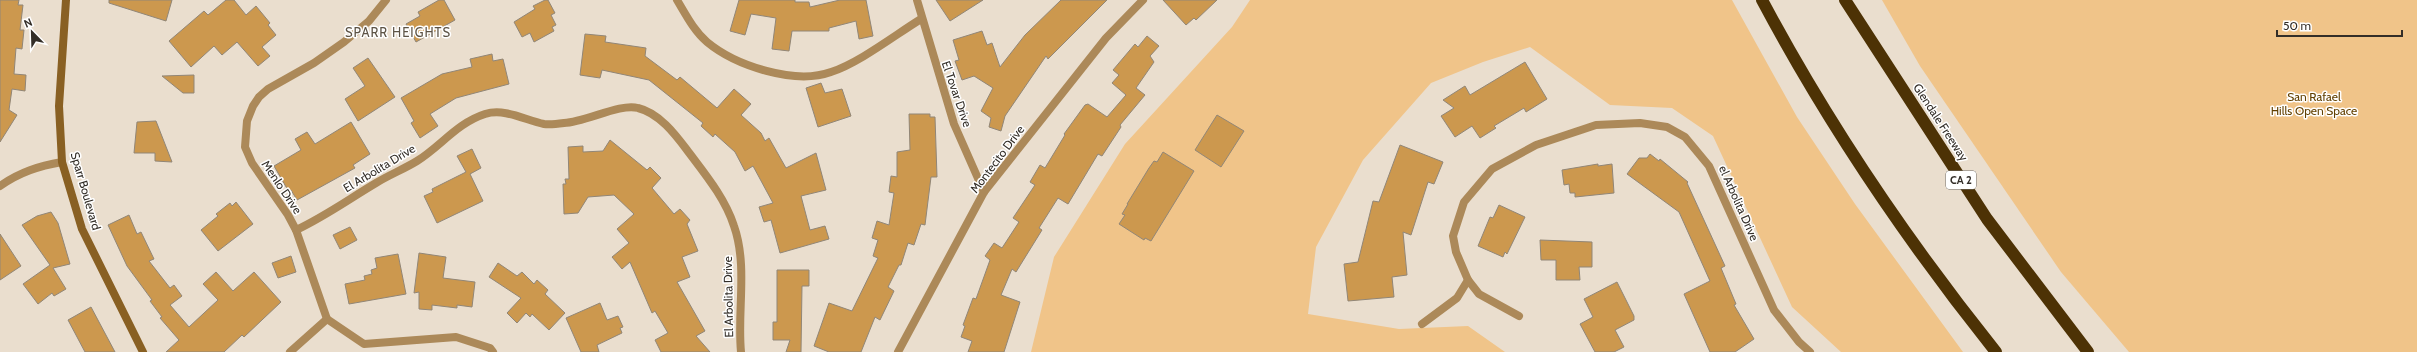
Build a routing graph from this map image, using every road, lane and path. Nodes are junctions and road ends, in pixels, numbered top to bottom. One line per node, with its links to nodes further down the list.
1 (66, 0): 9 (street, Sparr Boulevard)
2 (386, 0): 12 (street, Menlo Drive)
3 (678, 0): 8 (street)
4 (917, 0): 8 (street, El Tovar Drive)
5 (1143, 0): 11 (street, Montecito Drive)
6 (1762, 0): 23 (highway)
7 (1845, 0): 24 (highway, Glendale Freeway / CA 2)
8 (921, 19): 11 (street, El Tovar Drive)
9 (62, 162): 10 (street); 17 (street, Sparr Boulevard)
10 (0, 186)
11 (984, 192): 21 (street, Montecito Drive)
12 (296, 230): 15 (street, Menlo Drive); 20 (street, El Arbolita Drive)
13 (1468, 280): 14 (street, el Arbolita Drive); 16 (street); 22 (street, el Arbolita Drive)
14 (1519, 316)
15 (327, 319): 18 (street); 19 (street)
16 (1422, 324)
17 (143, 352)
18 (290, 352)
19 (493, 352)
20 (741, 352)
21 (898, 352)
22 (1810, 352)
23 (1996, 352)
24 (2088, 352)

